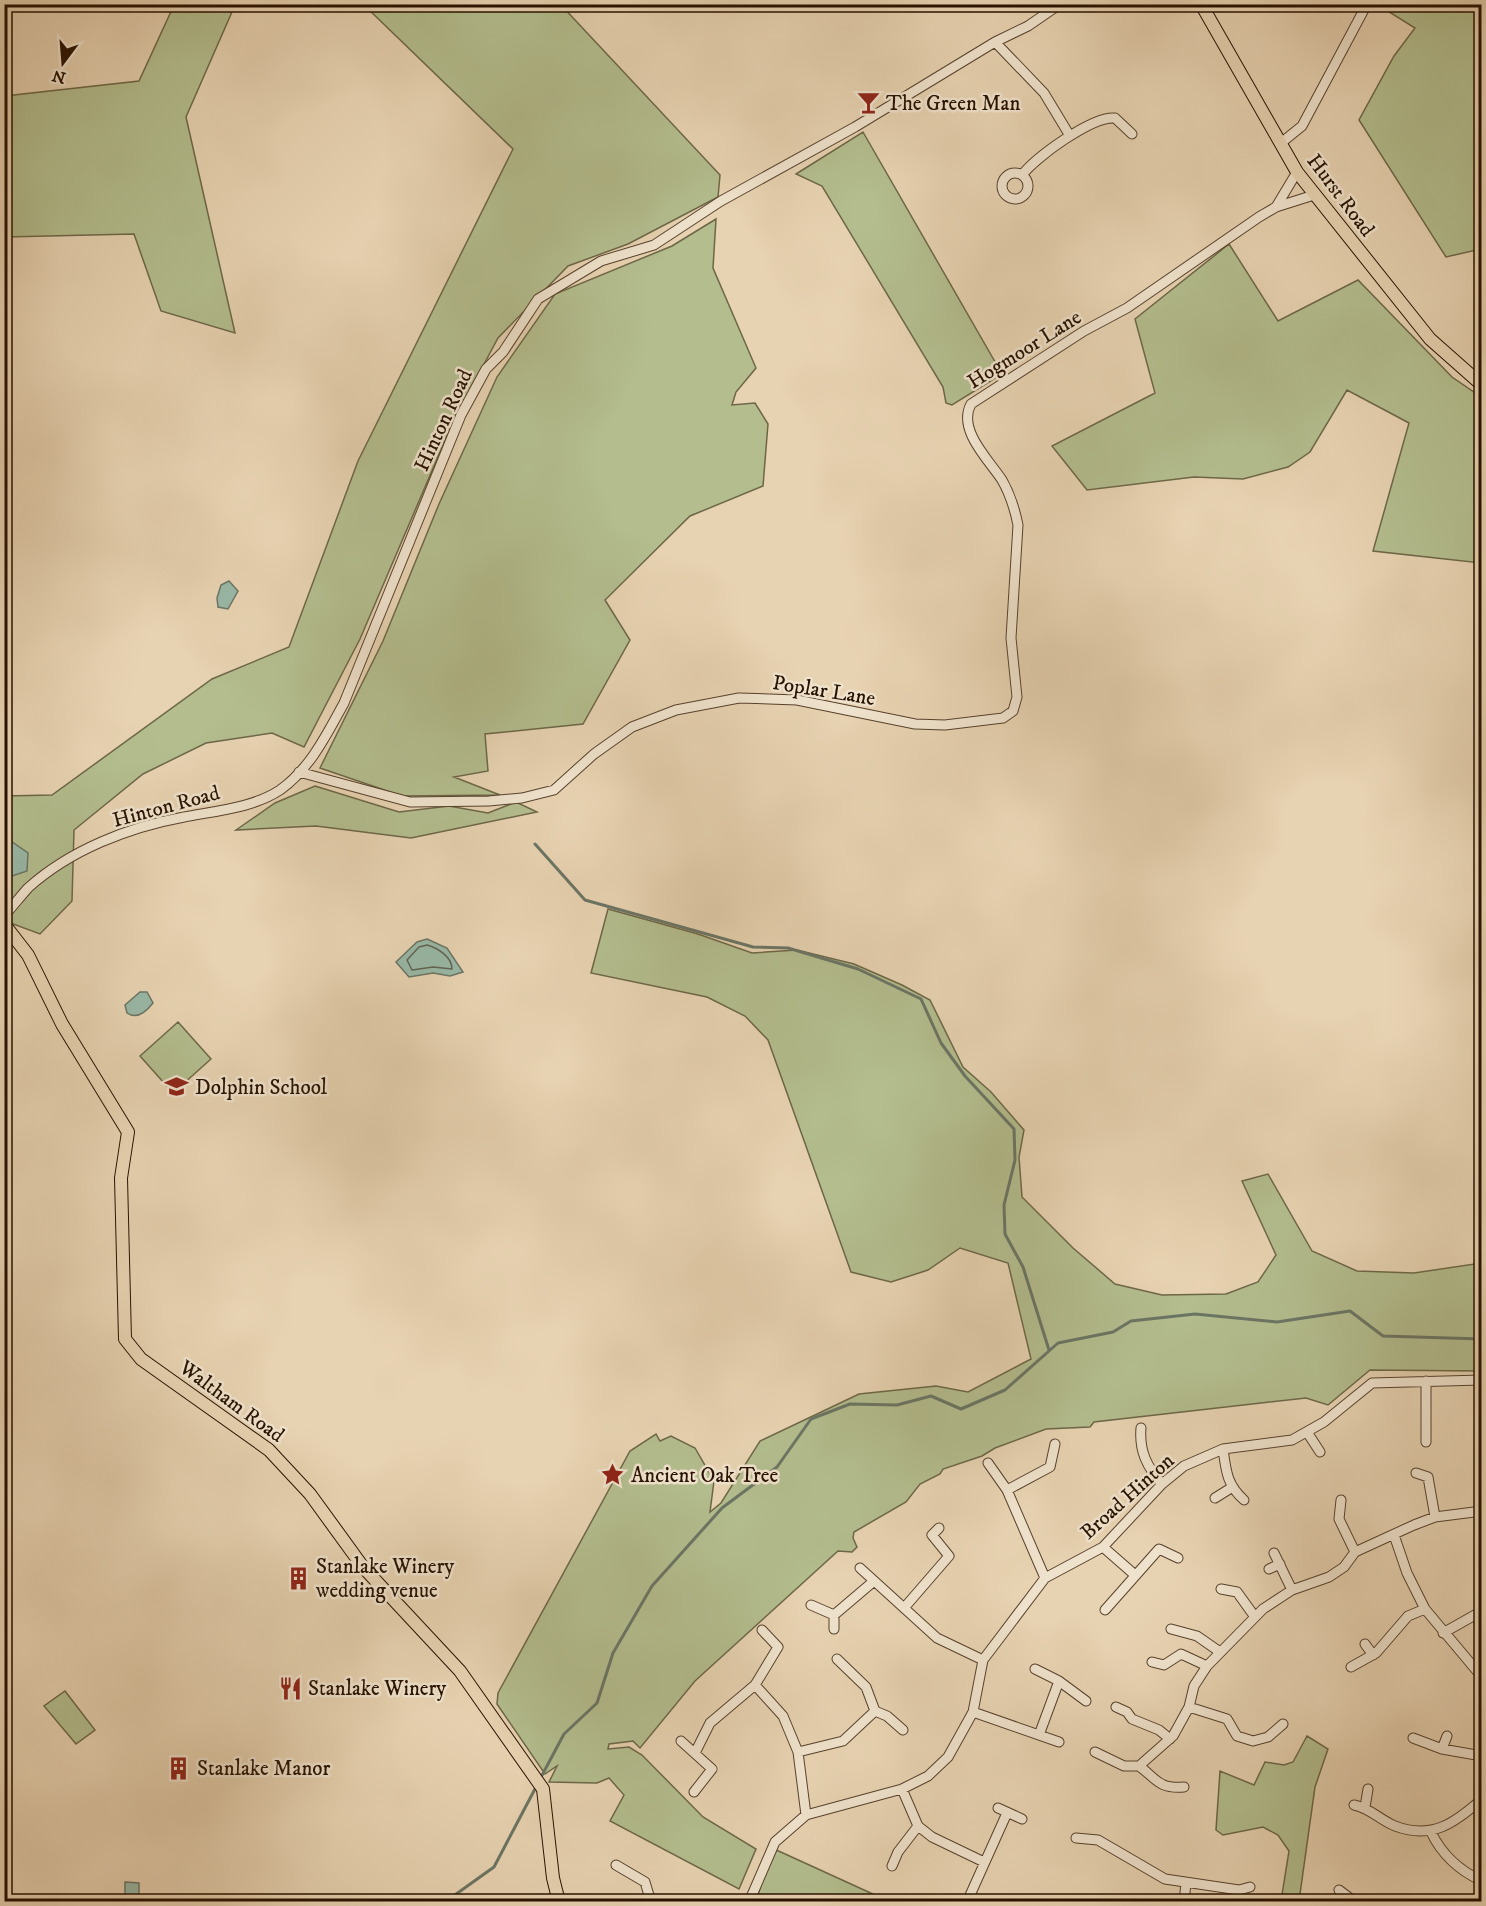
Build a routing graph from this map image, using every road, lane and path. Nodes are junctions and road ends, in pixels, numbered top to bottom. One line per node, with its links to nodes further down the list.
1 (1060, 4): 4 (street, Hinton Road)
2 (1200, 4): 7 (main road, Hurst Road)
3 (1367, 4): 7 (street)
4 (995, 42): 6 (street); 14 (street, Hinton Road)
5 (1132, 134): 6 (street)
6 (1070, 136): 9 (street)
7 (1281, 143): 8 (main road, Hurst Road)
8 (1297, 172): 10 (main road, Hurst Road); 11 (street, Hogmoor Lane)
9 (1022, 175)
10 (1314, 195): 11 (street, Hogmoor Lane); 12 (main road, Hurst Road)
11 (1276, 207): 13 (street, Hogmoor Lane)
12 (1482, 385)
13 (1013, 711): 14 (street, Poplar Lane)
14 (299, 772): 15 (street, Hinton Road)
15 (4, 916)
16 (4, 924): 116 (main road, Waltham Road)
17 (1482, 1380): 18 (street, Broad Hinton)
18 (1426, 1381): 20 (street, Broad Hinton); 21 (street)
19 (1140, 1428): 29 (street)
20 (1307, 1432): 23 (street, Broad Hinton); 24 (street)
21 (1426, 1442)
22 (1055, 1444): 26 (street)
23 (1223, 1449): 29 (street, Broad Hinton); 30 (street)
24 (1320, 1452)
25 (988, 1463): 31 (street)
26 (1050, 1467): 28 (street); 31 (street)
27 (1416, 1473): 36 (street)
28 (1059, 1475)
29 (1162, 1484): 39 (street, Broad Hinton)
30 (1231, 1488): 32 (street); 33 (street)
31 (1007, 1490): 49 (street)
32 (1215, 1498)
33 (1244, 1500)
34 (1341, 1500): 41 (street)
35 (1481, 1507): 36 (street)
36 (1435, 1517): 38 (street)
37 (939, 1528): 43 (street)
38 (1394, 1535): 41 (street); 55 (street)
39 (1103, 1548): 48 (street); 49 (street, Broad Hinton)
40 (958, 1549): 43 (street)
41 (1355, 1552): 52 (street)
42 (1274, 1553): 45 (street)
43 (949, 1556): 54 (street)
44 (1178, 1558): 48 (street)
45 (1280, 1564): 47 (street); 52 (street)
46 (860, 1568): 50 (street)
47 (1269, 1569)
48 (1135, 1575): 56 (street)
49 (1045, 1578): 68 (street, Broad Hinton)
50 (874, 1581): 54 (street); 58 (street)
51 (1221, 1589): 59 (street)
52 (1292, 1590): 59 (street)
53 (811, 1605): 58 (street)
54 (904, 1608): 68 (street)
55 (1425, 1609): 63 (street); 66 (street)
56 (1105, 1610)
57 (1482, 1611): 63 (street)
58 (834, 1615): 60 (street)
59 (1255, 1617): 65 (street)
60 (834, 1629)
61 (1171, 1629): 65 (street)
62 (762, 1630): 75 (street)
63 (1443, 1633): 73 (street)
64 (1365, 1644): 66 (street)
65 (1221, 1652): 70 (street)
66 (1373, 1655): 71 (street)
67 (837, 1659): 79 (street)
68 (983, 1660): 80 (street, Broad Hinton)
69 (1152, 1662): 70 (street)
70 (1207, 1666): 78 (street)
71 (1352, 1667)
72 (1035, 1670): 74 (street)
73 (1482, 1677)
74 (1059, 1681): 76 (street); 83 (street)
75 (755, 1685): 90 (street); 92 (street)
76 (1086, 1701)
77 (1116, 1707): 86 (street)
78 (1189, 1707): 81 (street); 86 (street)
79 (874, 1711): 82 (street); 90 (street)
80 (973, 1712): 83 (street); 96 (street, Broad Hinton)
81 (1283, 1724)
82 (903, 1730)
83 (1039, 1735): 88 (street)
84 (1447, 1736): 89 (street)
85 (1413, 1738): 89 (street)
86 (1170, 1739): 94 (street)
87 (681, 1741): 92 (street)
88 (1059, 1742)
89 (1442, 1749): 93 (street)
90 (798, 1752): 102 (street)
91 (1095, 1752): 94 (street)
92 (695, 1753): 98 (street)
93 (1482, 1756)
94 (1139, 1766): 95 (street)
95 (1184, 1787)
96 (902, 1789): 102 (street, Broad Hinton); 104 (street)
97 (1368, 1789): 101 (street)
98 (694, 1792)
99 (1482, 1799): 105 (street)
100 (1354, 1805): 101 (street)
101 (1365, 1807): 105 (street)
102 (806, 1815): 118 (street, Broad Hinton)
103 (1022, 1819): 107 (street)
104 (918, 1826): 107 (street); 110 (street)
105 (1431, 1832): 112 (street)
106 (1076, 1838): 113 (street)
107 (984, 1862): 119 (street)
108 (635, 1864): 111 (street)
109 (616, 1865): 111 (street)
110 (892, 1866)
111 (632, 1874): 117 (street)
112 (1482, 1881)
113 (1186, 1883): 114 (street); 120 (street)
114 (1250, 1887)
115 (1339, 1890): 121 (street)
116 (559, 1902)
117 (651, 1902)
118 (749, 1902)
119 (967, 1902)
120 (1184, 1902)
121 (1355, 1902)

